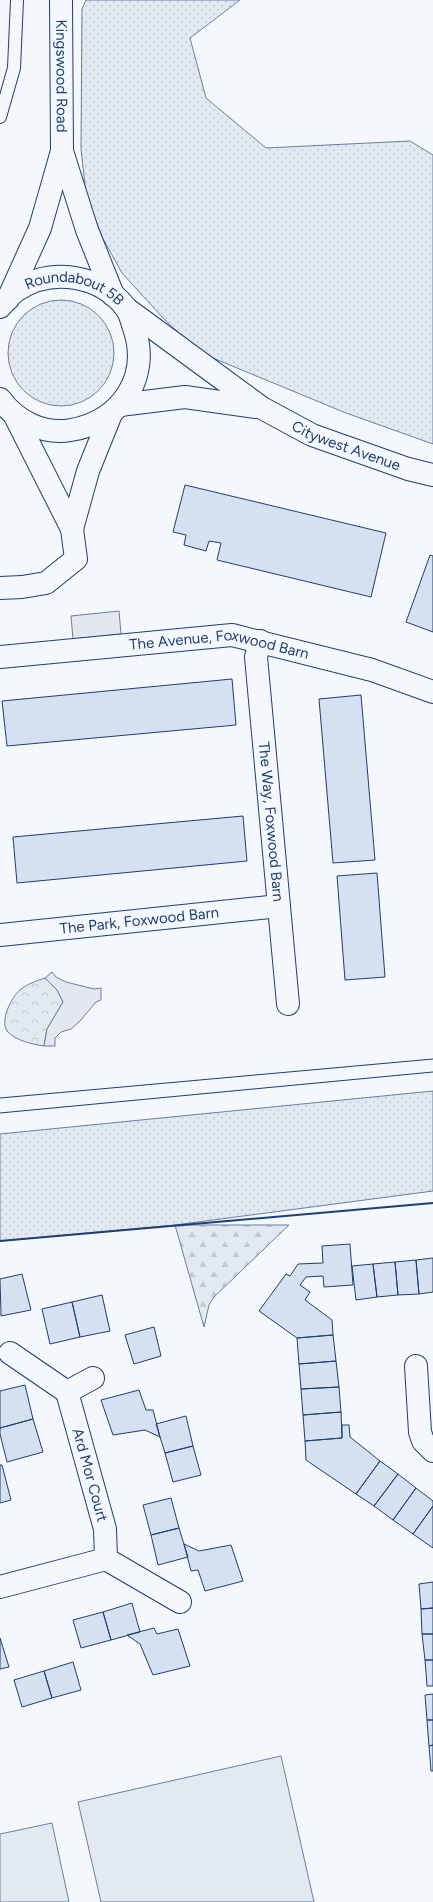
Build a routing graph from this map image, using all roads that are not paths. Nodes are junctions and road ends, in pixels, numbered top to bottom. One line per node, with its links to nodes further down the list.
1 (18, 0): 3 (lane)
2 (61, 0): 4 (street, Kingswood Road)
3 (0, 117)
4 (62, 151): 5 (street, Kingswood Road); 6 (street, Kingswood Road)
5 (120, 302): 6 (street, Roundabout 5B); 8 (street, Citywest Avenue); 9 (street, Roundabout 5B)
6 (4, 303)
7 (5, 406): 9 (street, Roundabout 5B); 11 (street)
8 (262, 408): 9 (street, Citywest Avenue); 10 (street, Citywest Avenue)
9 (116, 409): 11 (street)
10 (433, 475)
11 (72, 529): 12 (street)
12 (0, 588)
13 (260, 641): 14 (street, The Avenue, Foxwood Barn); 15 (street, The Avenue, Foxwood Barn); 16 (street, The Way, Foxwood Barn)
14 (0, 657)
15 (433, 692)
16 (279, 906): 17 (street, The Park, Foxwood Barn); 18 (street, The Way, Foxwood Barn)
17 (0, 935)
18 (288, 1004)
19 (10, 1353): 22 (street)
20 (416, 1366): 23 (street)
21 (93, 1378): 22 (street)
22 (67, 1392): 24 (street, Ard Mor Court)
23 (433, 1451)
24 (106, 1559): 25 (street); 26 (street)
25 (0, 1587)
26 (180, 1602)

